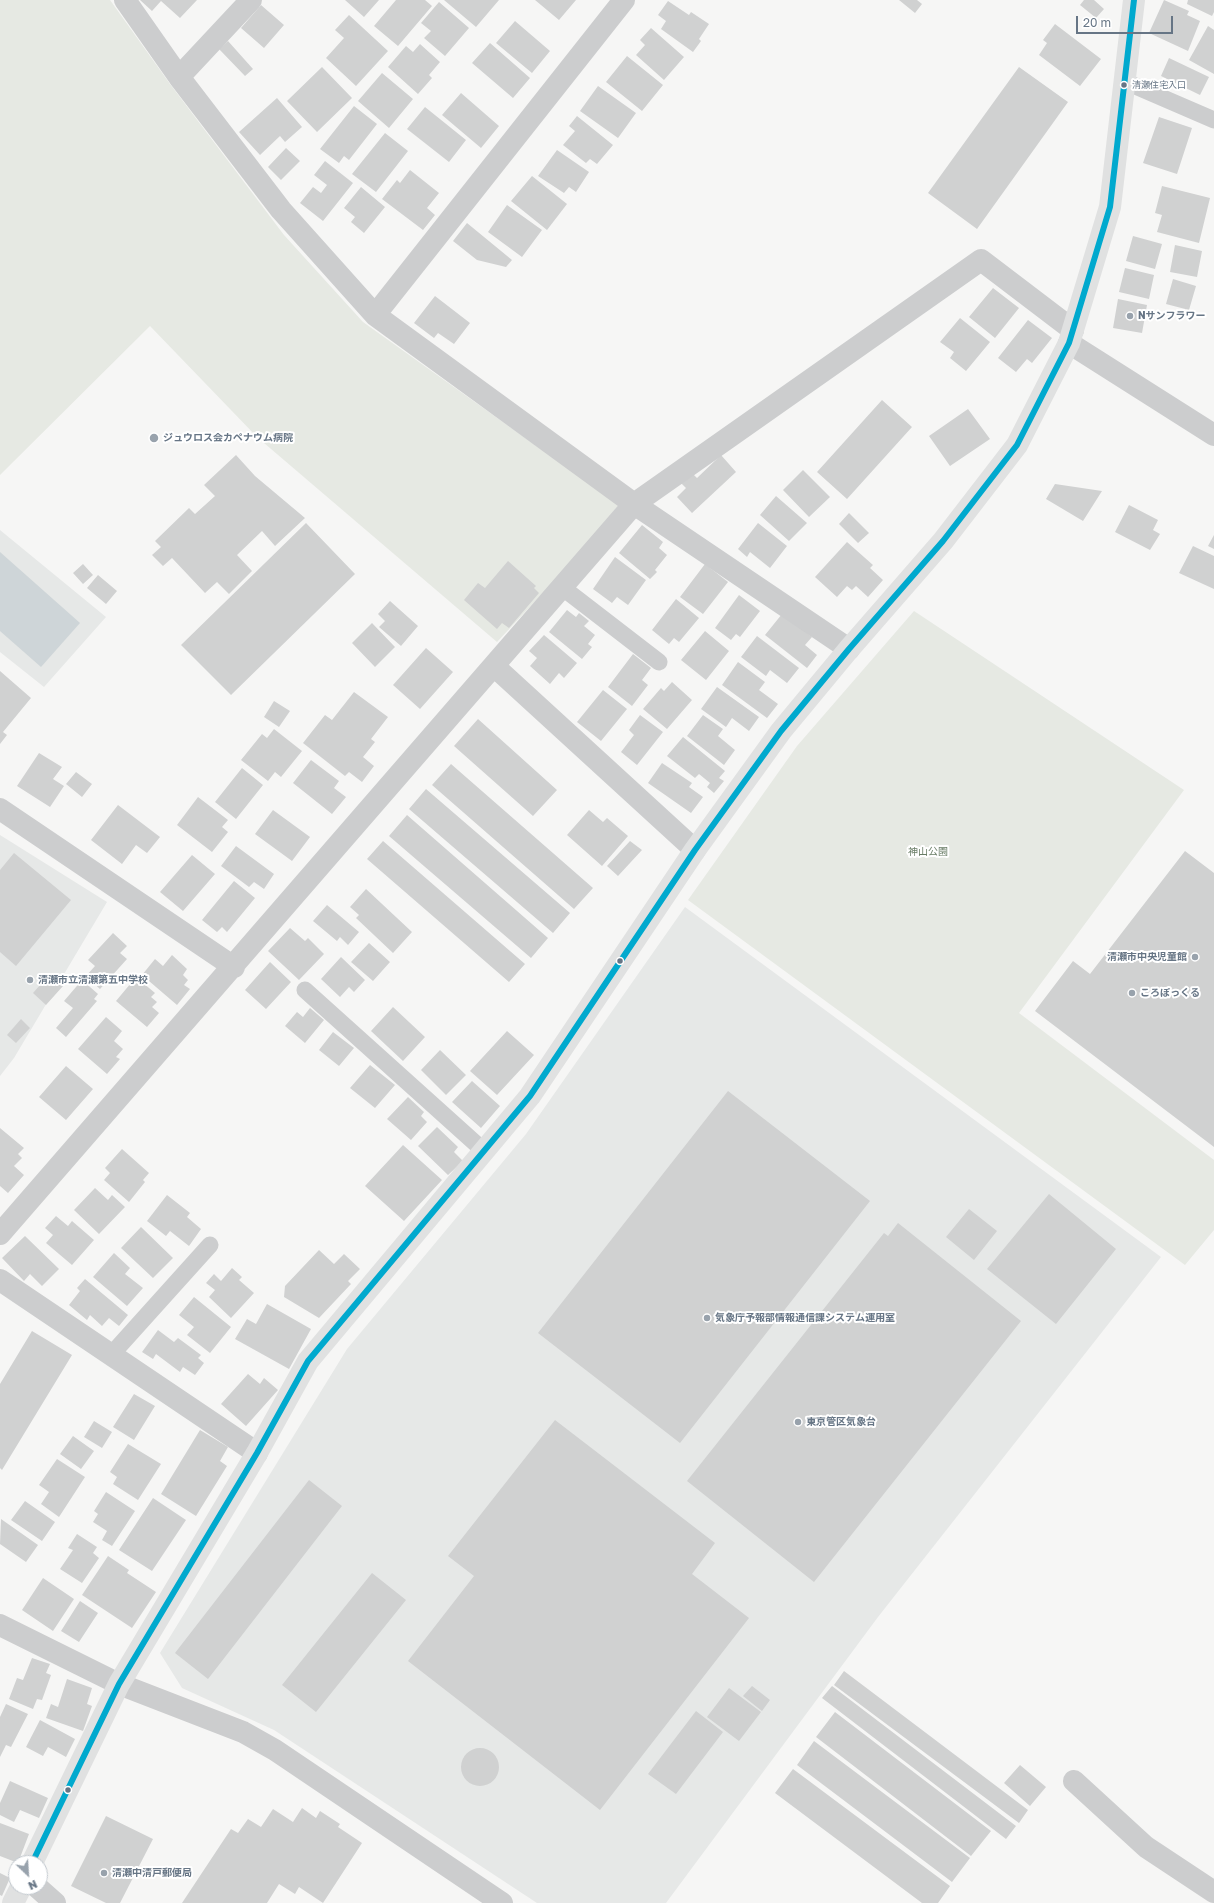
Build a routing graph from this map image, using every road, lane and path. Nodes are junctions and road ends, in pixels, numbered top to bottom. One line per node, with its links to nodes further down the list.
1 (125, 0): 5 (street)
2 (251, 0): 5 (street)
3 (624, 0): 8 (street)
4 (1134, 0): 6 (street)
5 (180, 77): 8 (street)
6 (1126, 82): 7 (lane); 9 (street)
7 (1214, 120)
8 (375, 315): 11 (street)
9 (1071, 337): 10 (street); 11 (street); 13 (street)
10 (1214, 436)
11 (634, 504): 12 (street); 13 (street)
12 (563, 588): 14 (lane); 15 (street)
13 (849, 649): 17 (street)
14 (659, 662)
15 (494, 666): 17 (street); 18 (street)
16 (0, 809): 18 (street)
17 (695, 850): 20 (street)
18 (234, 967): 21 (street)
19 (305, 990): 20 (lane)
20 (484, 1151): 25 (street)
21 (0, 1234)
22 (210, 1246): 24 (lane)
23 (0, 1280): 24 (street)
24 (111, 1355): 25 (street)
25 (257, 1453): 27 (street)
26 (0, 1625): 27 (street)
27 (119, 1684): 29 (street); 33 (street)
28 (1074, 1781): 30 (street)
29 (36, 1855)
30 (1214, 1892)
31 (46, 1895): 32 (street)
32 (55, 1903)
33 (502, 1903)

